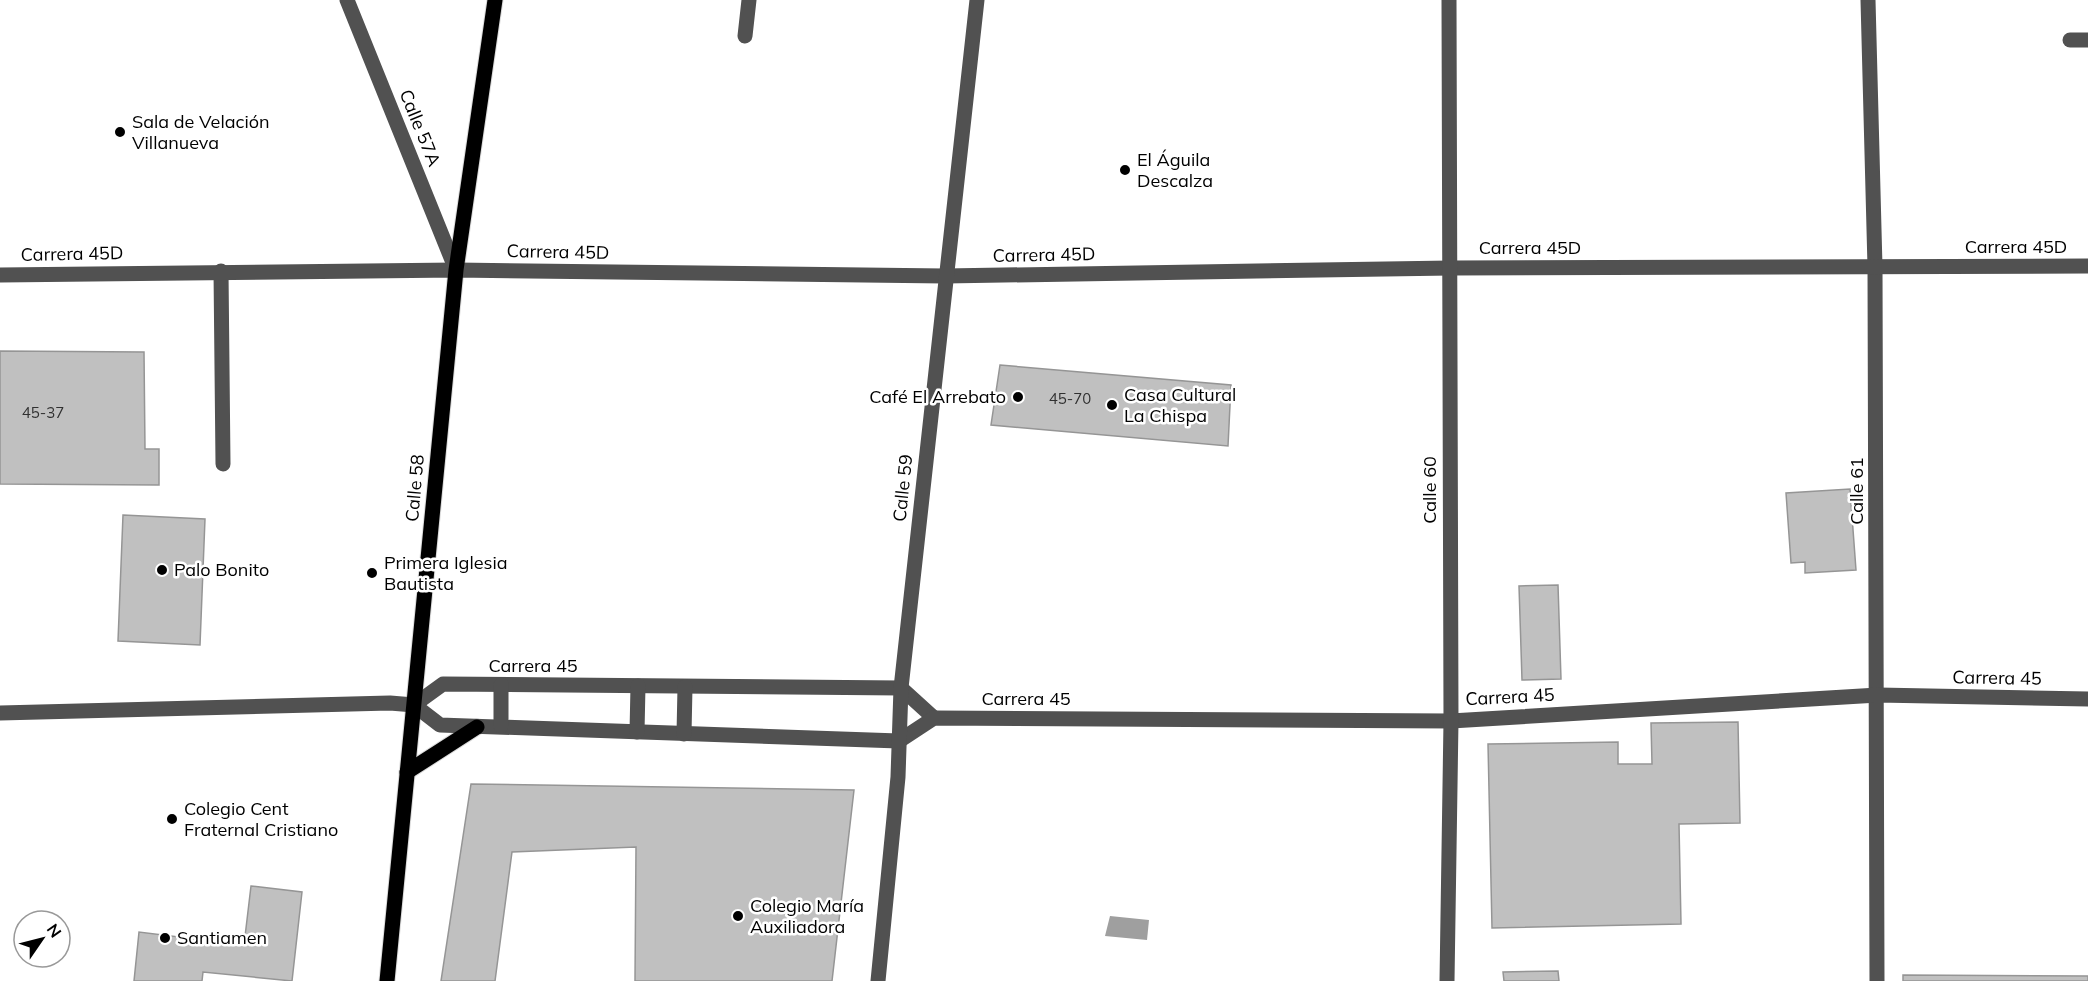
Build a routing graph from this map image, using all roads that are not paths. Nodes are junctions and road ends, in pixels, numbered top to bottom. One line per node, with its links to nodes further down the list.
1 (347, 0): 13 (street, Calle 57A)
2 (495, 0): 13 (main road, Calle 58)
3 (749, 0): 7 (street)
4 (976, 0): 16 (street, Calle 59)
5 (1449, 0): 12 (street, Calle 60)
6 (1868, 0): 11 (street, Calle 61)
7 (746, 36)
8 (2070, 40): 9 (street)
9 (2088, 40)
10 (2088, 266): 11 (street, Carrera 45D)
11 (1875, 267): 12 (street, Carrera 45D); 22 (street, Calle 61)
12 (1451, 268): 16 (street, Carrera 45D); 27 (street, Calle 60)
13 (456, 270): 14 (street, Carrera 45D); 16 (street, Carrera 45D); 24 (main road, Calle 58)
14 (221, 271): 15 (street, Carrera 45D); 17 (street)
15 (0, 275)
16 (945, 276): 21 (street, Calle 59)
17 (223, 464)
18 (501, 685): 19 (street, Carrera 45); 24 (street, Carrera 45); 29 (street)
19 (638, 686): 20 (street, Carrera 45); 30 (street)
20 (685, 687): 21 (street, Carrera 45); 31 (street)
21 (901, 688): 26 (street); 32 (street, Calle 59)
22 (1878, 695): 23 (street, Carrera 45); 27 (street, Carrera 45); 37 (street, Calle 61)
23 (2088, 699)
24 (414, 705): 25 (street); 28 (street); 33 (main road, Calle 58)
25 (0, 713)
26 (934, 718): 27 (street, Carrera 45); 32 (street)
27 (1451, 721): 36 (street, Calle 60)
28 (477, 726): 29 (street); 33 (main road)
29 (501, 726): 30 (street)
30 (637, 732): 31 (street)
31 (684, 734): 32 (street)
32 (899, 741): 35 (street, Calle 59)
33 (407, 772): 34 (main road, Calle 58)
34 (387, 981)
35 (878, 981)
36 (1447, 981)
37 (1877, 981)

